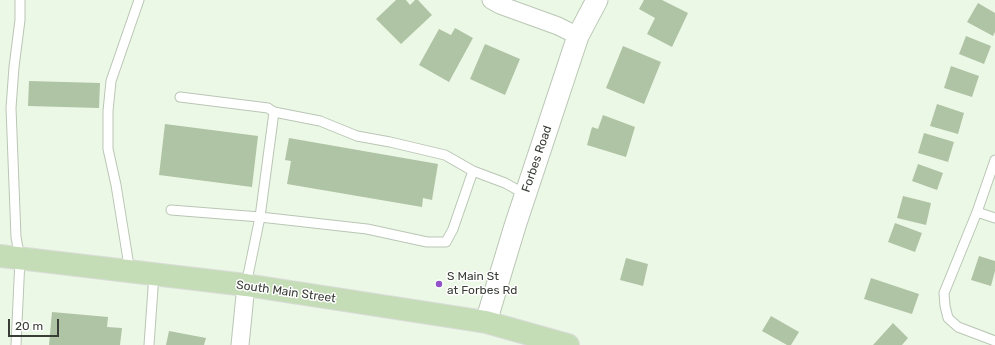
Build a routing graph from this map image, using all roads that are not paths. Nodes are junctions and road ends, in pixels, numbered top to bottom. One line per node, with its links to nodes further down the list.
1 (20, 0): 15 (lane)
2 (139, 0): 16 (lane)
3 (491, 0): 5 (street)
4 (597, 0): 5 (street, Forbes Road)
5 (578, 36): 10 (street, Forbes Road)
6 (180, 97): 7 (lane)
7 (274, 112): 9 (lane); 13 (lane)
8 (995, 160): 12 (lane)
9 (473, 171): 10 (lane); 13 (lane)
10 (525, 194): 19 (street, Forbes Road)
11 (171, 210): 13 (lane)
12 (977, 212): 14 (lane); 20 (lane)
13 (260, 217): 18 (lane)
14 (995, 218)
15 (10, 258): 16 (main road, South Main Street); 21 (lane)
16 (130, 272): 17 (main road, South Main Street)
17 (154, 274): 18 (main road, South Main Street); 22 (lane)
18 (246, 285): 19 (main road, South Main Street); 23 (street)
19 (486, 322): 24 (main road, South Main Street)
20 (995, 341)
21 (16, 345)
22 (149, 345)
23 (240, 345)
24 (568, 345)

